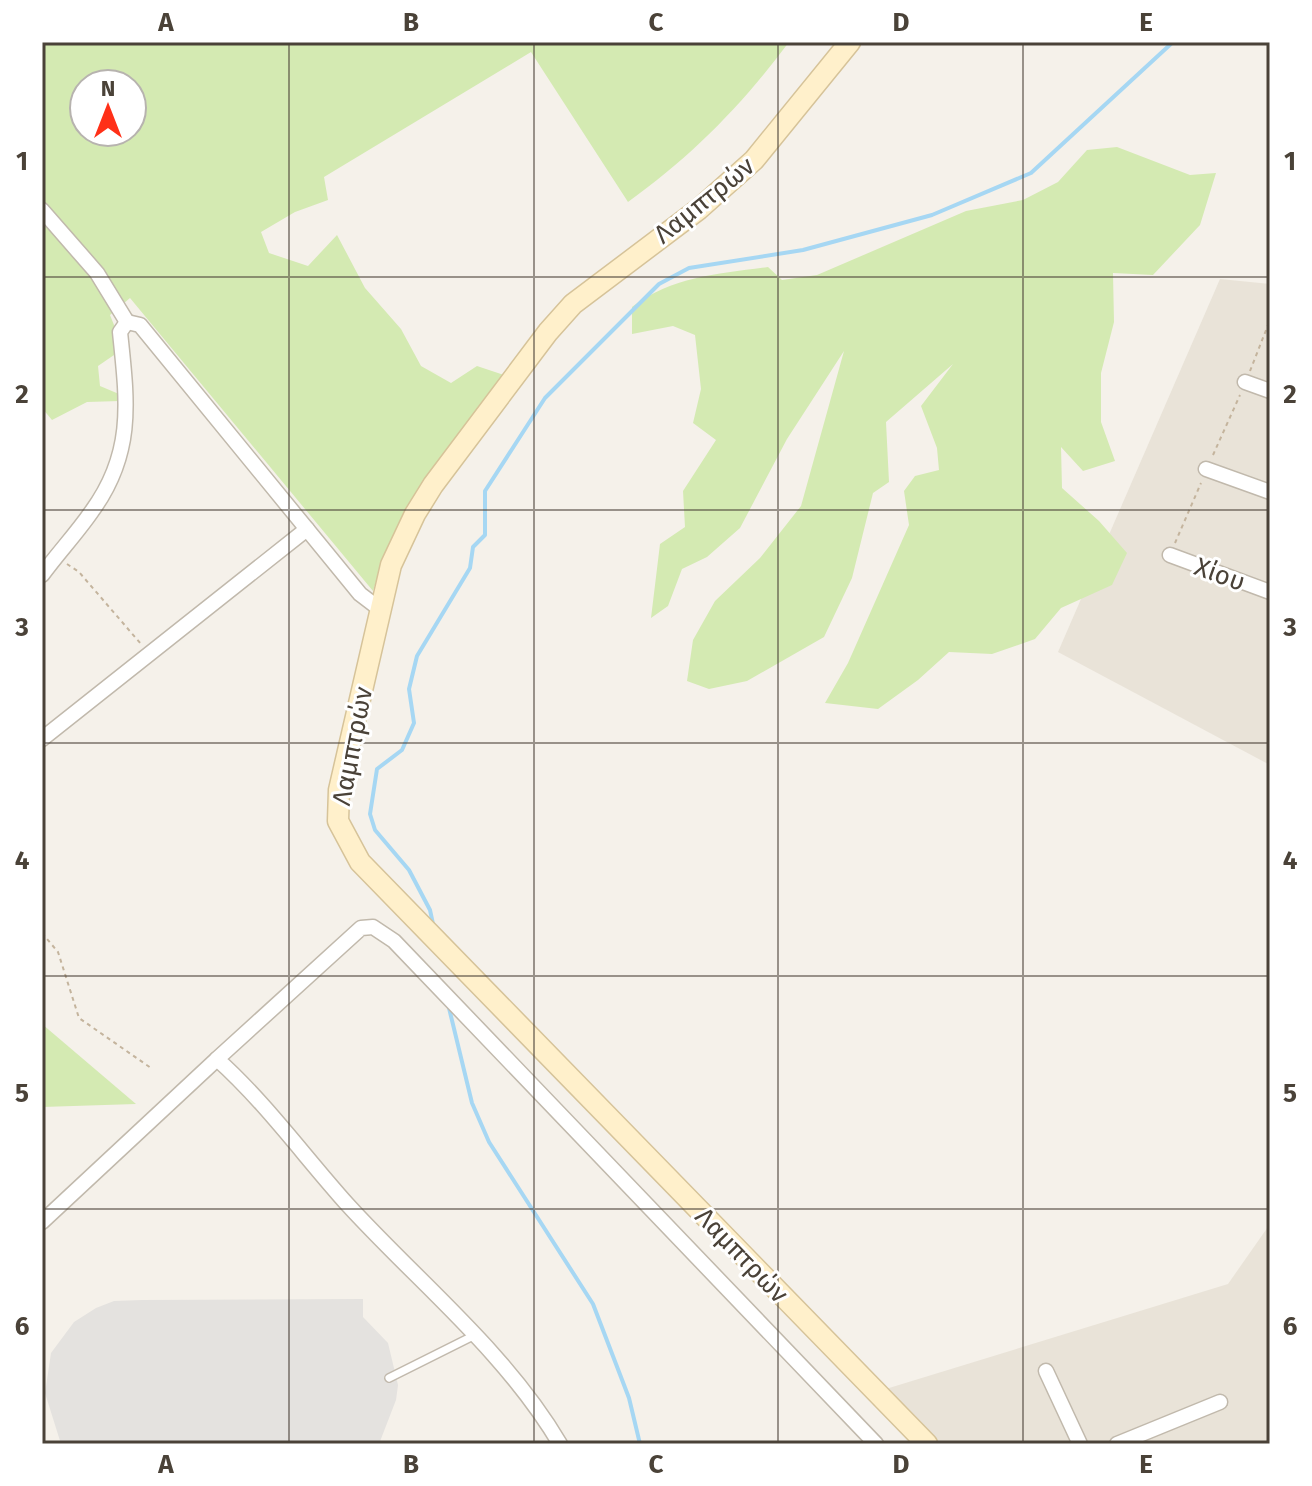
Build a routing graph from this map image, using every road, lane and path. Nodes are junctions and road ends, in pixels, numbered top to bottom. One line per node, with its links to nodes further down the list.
1 (850, 42): 14 (street, Λαμπτρών)
2 (42, 210): 4 (street)
3 (1270, 320): 5 (path)
4 (127, 322): 9 (street); 11 (street)
5 (1245, 382): 6 (street); 7 (path)
6 (1270, 391)
7 (1206, 469): 8 (street); 10 (path)
8 (1270, 492)
9 (307, 529): 14 (street); 16 (street)
10 (1170, 555): 13 (street, Χίου)
11 (55, 556): 12 (street); 15 (path)
12 (42, 575)
13 (1270, 592)
14 (381, 610): 27 (street, Λαμπτρών)
15 (130, 631)
16 (42, 739)
17 (42, 933): 19 (path)
18 (217, 1059): 20 (street); 21 (street); 26 (street)
19 (151, 1068)
20 (42, 1222)
21 (475, 1335): 23 (lane); 25 (street)
22 (1046, 1371): 28 (street)
23 (389, 1378)
24 (1220, 1402): 29 (street)
25 (560, 1444)
26 (876, 1444)
27 (927, 1444)
28 (1080, 1444)
29 (1117, 1444)

